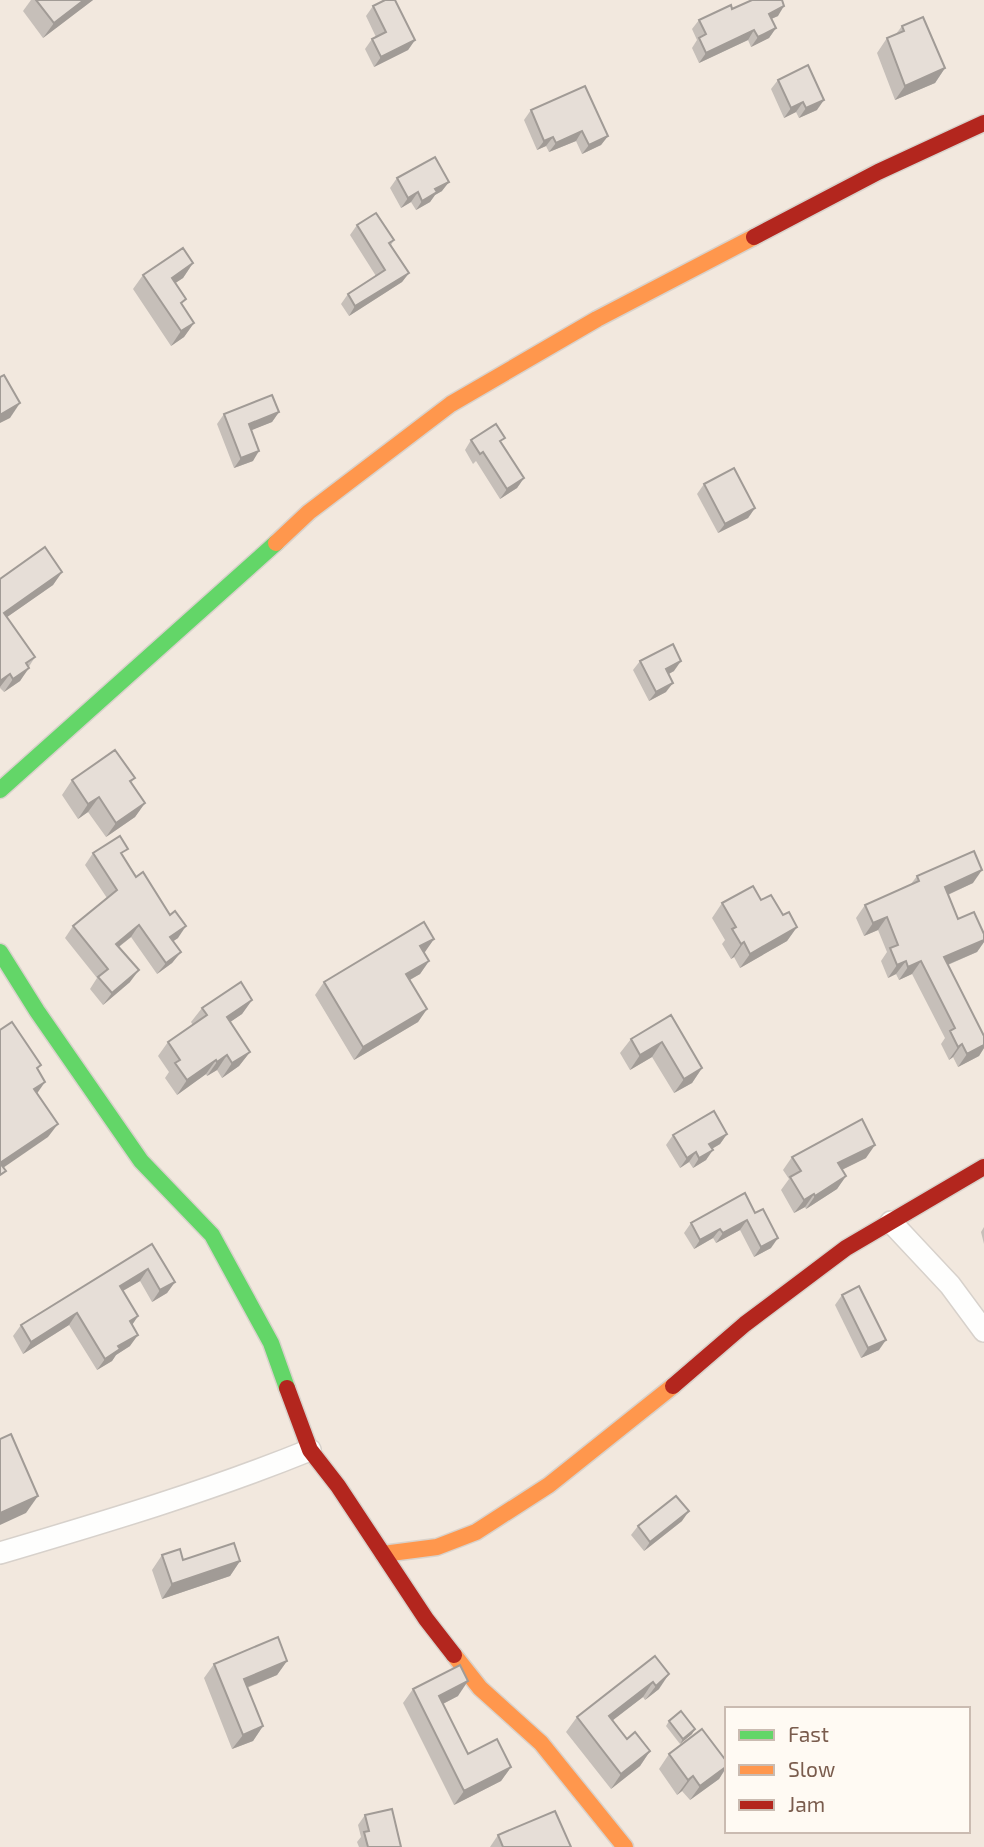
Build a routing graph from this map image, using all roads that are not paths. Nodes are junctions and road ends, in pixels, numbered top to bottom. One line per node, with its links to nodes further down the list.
1 (984, 123): 2 (street)
2 (0, 790)
3 (0, 952): 7 (street)
4 (984, 1167): 5 (street)
5 (891, 1222): 6 (street); 9 (street)
6 (984, 1331)
7 (310, 1450): 8 (street); 9 (street)
8 (0, 1553)
9 (383, 1554): 10 (street)
10 (625, 1847)

